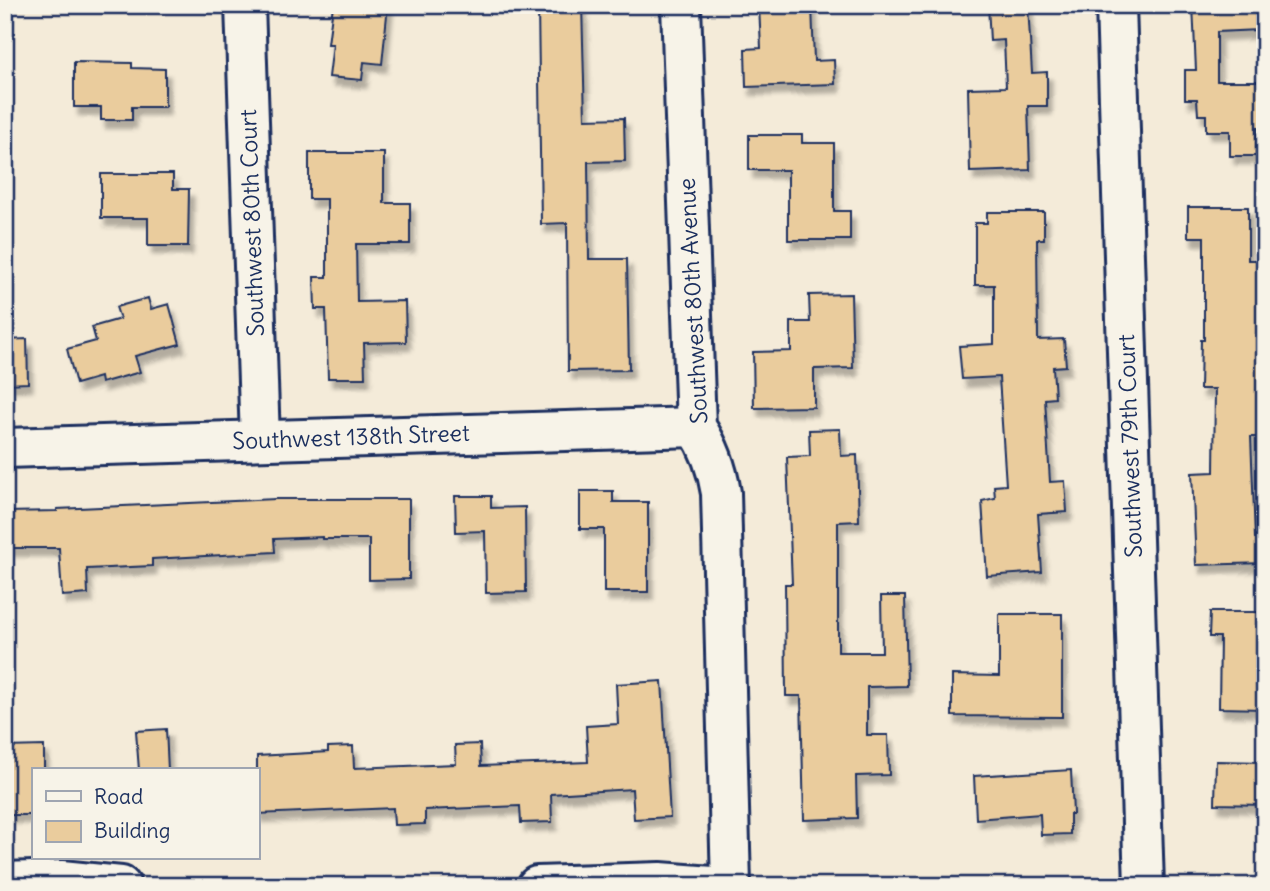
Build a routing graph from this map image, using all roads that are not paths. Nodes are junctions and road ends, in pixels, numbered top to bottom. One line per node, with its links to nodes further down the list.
1 (245, 5): 5 (street, Southwest 80th Court)
2 (681, 5): 4 (street, Southwest 80th Avenue)
3 (1116, 5): 12 (street, Southwest 79th Court)
4 (696, 427): 5 (street, Southwest 138th Street); 11 (street, Southwest 80th Avenue)
5 (260, 440): 6 (street, Southwest 138th Street)
6 (5, 448)
7 (5, 882): 8 (street)
8 (121, 886)
9 (537, 886): 10 (street)
10 (712, 886)
11 (731, 886)
12 (1144, 886)

